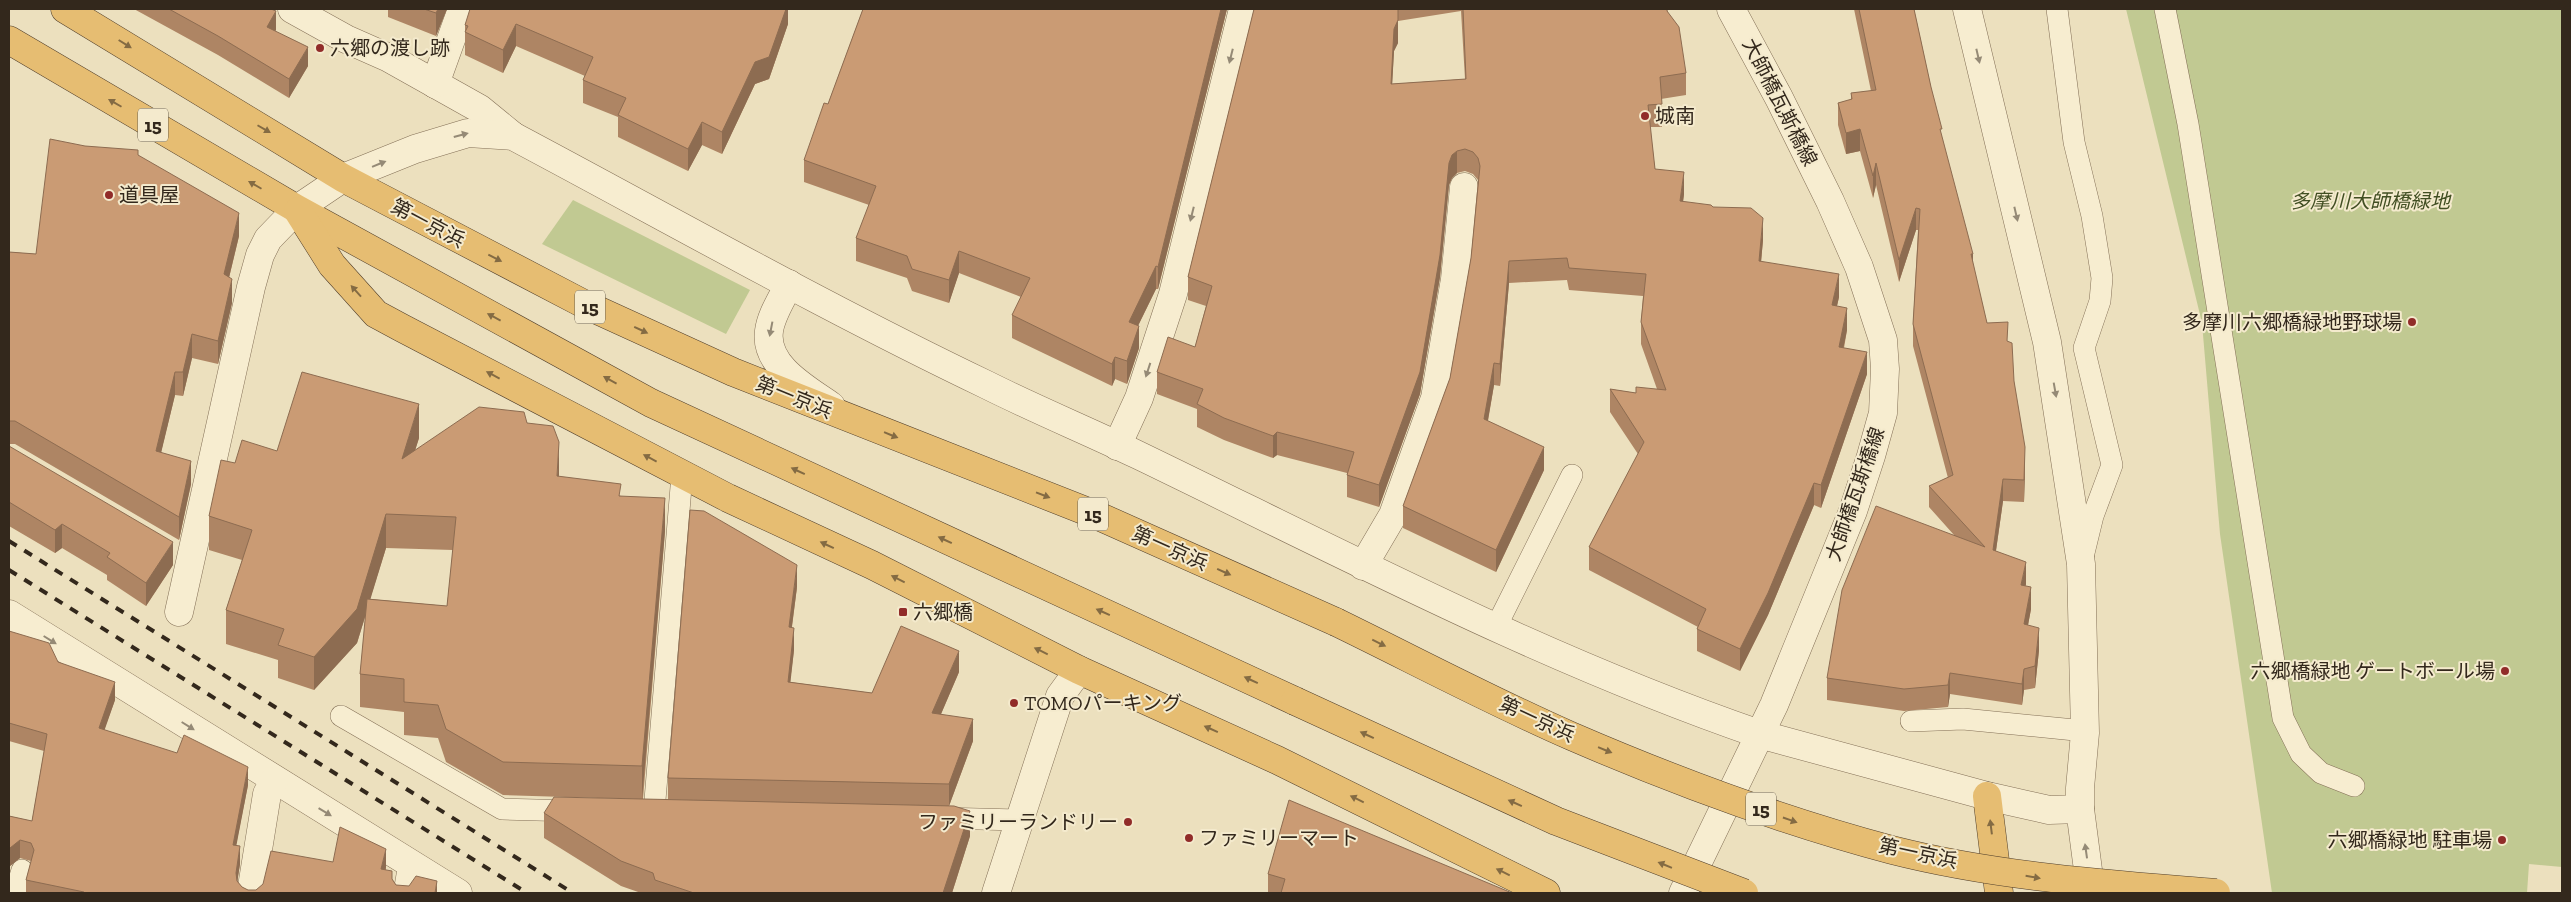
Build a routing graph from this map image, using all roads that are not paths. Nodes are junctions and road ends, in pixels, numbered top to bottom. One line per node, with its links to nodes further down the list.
1 (65, 9): 12 (highway, 第一京浜 / 15, one-way to 12)
2 (292, 9): 10 (street)
3 (462, 9): 10 (street)
4 (1243, 9): 17 (street, one-way to 17)
5 (1731, 9): 29 (street, 大師橋瓦斯橋線)
6 (1967, 9): 20 (street, one-way to 20)
7 (2057, 9): 20 (lane)
8 (2165, 9): 31 (lane)
9 (9, 40): 14 (highway, 15, one-way to 9)
10 (435, 84): 11 (street)
11 (513, 136): 12 (street, one-way to 11); 15 (street)
12 (343, 178): 14 (street); 16 (highway, 第一京浜 / 15, one-way to 16)
13 (1464, 187): 21 (street)
14 (297, 209): 18 (highway, one-way to 14); 22 (street); 47 (highway, 15, one-way to 14, bridge)
15 (790, 284): 16 (street, one-way to 16); 17 (street)
16 (846, 417): 50 (highway, 第一京浜 / 15, one-way to 50, bridge)
17 (1117, 446): 21 (street)
18 (682, 475): 25 (highway, one-way to 18); 35 (lane)
19 (1572, 475): 24 (lane)
20 (2081, 564): 28 (street)
21 (1362, 566): 24 (street)
22 (179, 612)
23 (9, 614): 30 (street, one-way to 30)
24 (1495, 629): 29 (street)
25 (1079, 670): 37 (street); 45 (highway, one-way to 25)
26 (341, 716): 34 (lane)
27 (1911, 721): 28 (lane)
28 (2085, 730): 33 (street)
29 (1759, 734): 32 (street); 46 (street, 大師橋瓦斯橋線)
30 (274, 781): 38 (street, one-way to 38); 41 (street)
31 (2354, 786)
32 (1987, 796): 33 (street); 48 (highway, one-way to 32)
33 (2080, 809): 49 (street, one-way to 33)
34 (597, 811)
35 (654, 812)
36 (921, 818): 37 (lane)
37 (1020, 820): 44 (street)
38 (409, 864): 42 (lane); 43 (street)
39 (22, 870): 40 (lane)
40 (15, 893)
41 (251, 893)
42 (404, 893)
43 (458, 893)
44 (996, 893)
45 (1546, 893)
46 (1683, 893)
47 (1744, 893)
48 (1999, 893)
49 (2092, 893)
50 (2216, 893)

